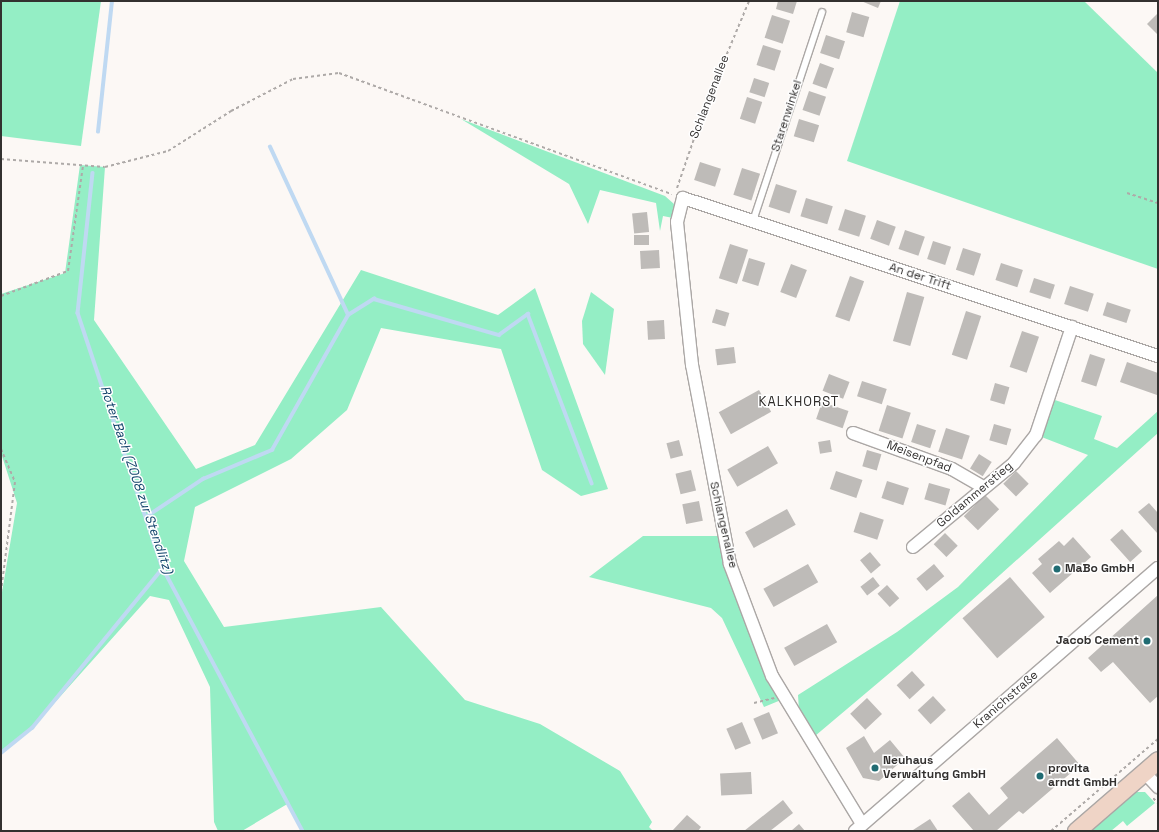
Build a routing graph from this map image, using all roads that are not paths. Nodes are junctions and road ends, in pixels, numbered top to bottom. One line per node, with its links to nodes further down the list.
1 (822, 12): 3 (lane, Starenwinkel)
2 (679, 196): 3 (street, An der Trift); 13 (street, Schlangenallee)
3 (753, 221): 4 (street, An der Trift)
4 (1072, 327): 5 (street, An der Trift); 7 (street, Goldammerstieg)
5 (1158, 356)
6 (853, 433): 7 (street, Meisenpfad)
7 (983, 487): 8 (street, Goldammerstieg)
8 (914, 547)
9 (1158, 568): 13 (street, Kranichstraße)
10 (1158, 760): 11 (main road)
11 (1144, 772): 12 (street); 14 (main road)
12 (1158, 787)
13 (858, 828)
14 (1076, 831)

